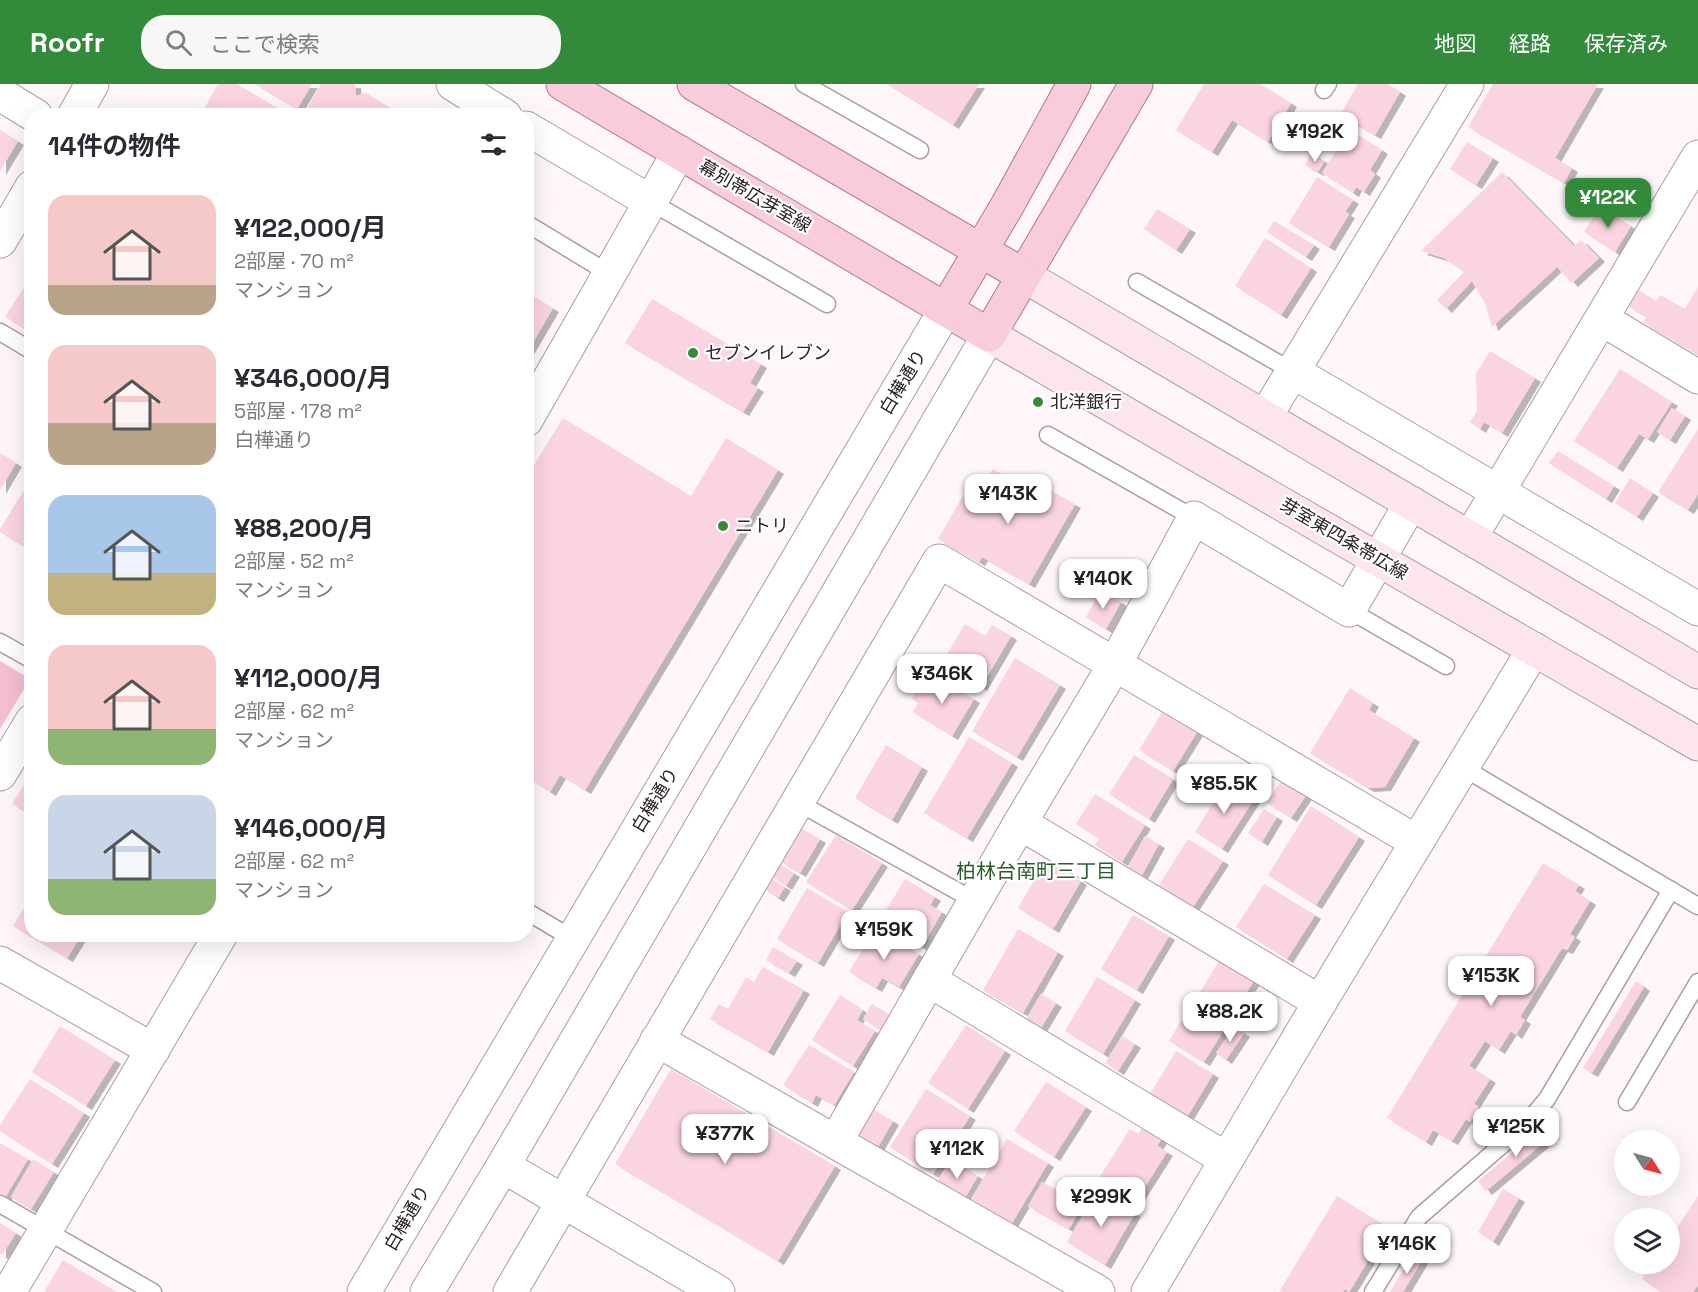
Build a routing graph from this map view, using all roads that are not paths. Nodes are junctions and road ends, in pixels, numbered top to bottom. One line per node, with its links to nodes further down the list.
1 (92, 84): 10 (street)
2 (563, 84): 15 (main road, 幕別帯広芽室線)
3 (804, 84): 14 (lane)
4 (1074, 84): 21 (main road)
5 (1136, 84): 23 (main road)
6 (1467, 84): 31 (street)
7 (470, 88): 11 (street)
8 (714, 89): 21 (main road)
9 (0, 94): 12 (street)
10 (78, 108)
11 (495, 108)
12 (24, 109)
13 (534, 133): 18 (street)
14 (920, 150)
15 (680, 152): 18 (street); 26 (main road, 幕別帯広芽室線)
16 (1698, 157): 27 (street)
17 (24, 201): 20 (street)
18 (651, 202): 22 (street); 25 (lane)
19 (534, 228): 22 (lane)
20 (0, 241)
21 (980, 251): 23 (main road); 26 (main road)
22 (610, 274): 33 (street)
23 (1023, 276): 29 (main road); 34 (main road)
24 (1137, 282): 31 (lane)
25 (827, 304)
26 (946, 309): 29 (main road, 幕別帯広芽室線); 60 (street, 白樺通り)
27 (1602, 319): 32 (street); 36 (street)
28 (0, 332): 30 (lane)
29 (989, 335): 40 (main road, 芽室東四条帯広線); 71 (street)
30 (24, 346)
31 (1292, 371): 34 (street); 36 (street)
32 (1698, 378)
33 (534, 401)
34 (1265, 417): 37 (main road)
35 (1048, 435): 38 (lane)
36 (1498, 492): 39 (street); 41 (street)
37 (1411, 503): 39 (main road); 40 (street)
38 (1194, 518): 42 (street); 46 (street)
39 (1470, 538): 48 (main road)
40 (1379, 560): 42 (street); 44 (main road, 芽室東四条帯広線)
41 (1698, 609)
42 (1349, 610): 47 (lane)
43 (0, 642): 45 (lane)
44 (1534, 649): 50 (main road, 芽室東四条帯広線); 51 (street)
45 (24, 656)
46 (1115, 664): 53 (street); 54 (street); 55 (street)
47 (1446, 666)
48 (1698, 672)
49 (24, 734): 52 (street)
50 (1698, 744)
51 (1462, 767): 55 (street); 56 (lane)
52 (0, 774)
53 (797, 802): 57 (lane); 66 (street)
54 (1020, 823): 57 (street); 65 (street)
55 (1417, 842): 65 (street)
56 (1671, 890): 58 (lane); 83 (lane)
57 (975, 901): 63 (street)
58 (1698, 906)
59 (534, 916): 60 (lane)
60 (573, 939): 77 (street, 白樺通り)
61 (216, 942): 67 (street)
62 (0, 963): 67 (street)
63 (930, 980): 69 (street); 70 (street)
64 (1698, 982): 68 (lane)
65 (1320, 1002): 70 (street)
66 (657, 1040): 69 (street); 72 (street)
67 (153, 1050): 74 (street)
68 (1627, 1102)
69 (836, 1141): 81 (street)
70 (1226, 1159): 82 (street)
71 (503, 1166): 72 (street); 78 (street)
72 (563, 1202): 79 (street); 80 (street)
73 (0, 1204): 74 (lane)
74 (46, 1230): 75 (street); 76 (lane)
75 (9, 1292)
76 (153, 1292)
77 (364, 1292)
78 (427, 1292)
79 (510, 1292)
80 (718, 1292)
81 (1098, 1292)
82 (1148, 1292)
83 (1373, 1292)

